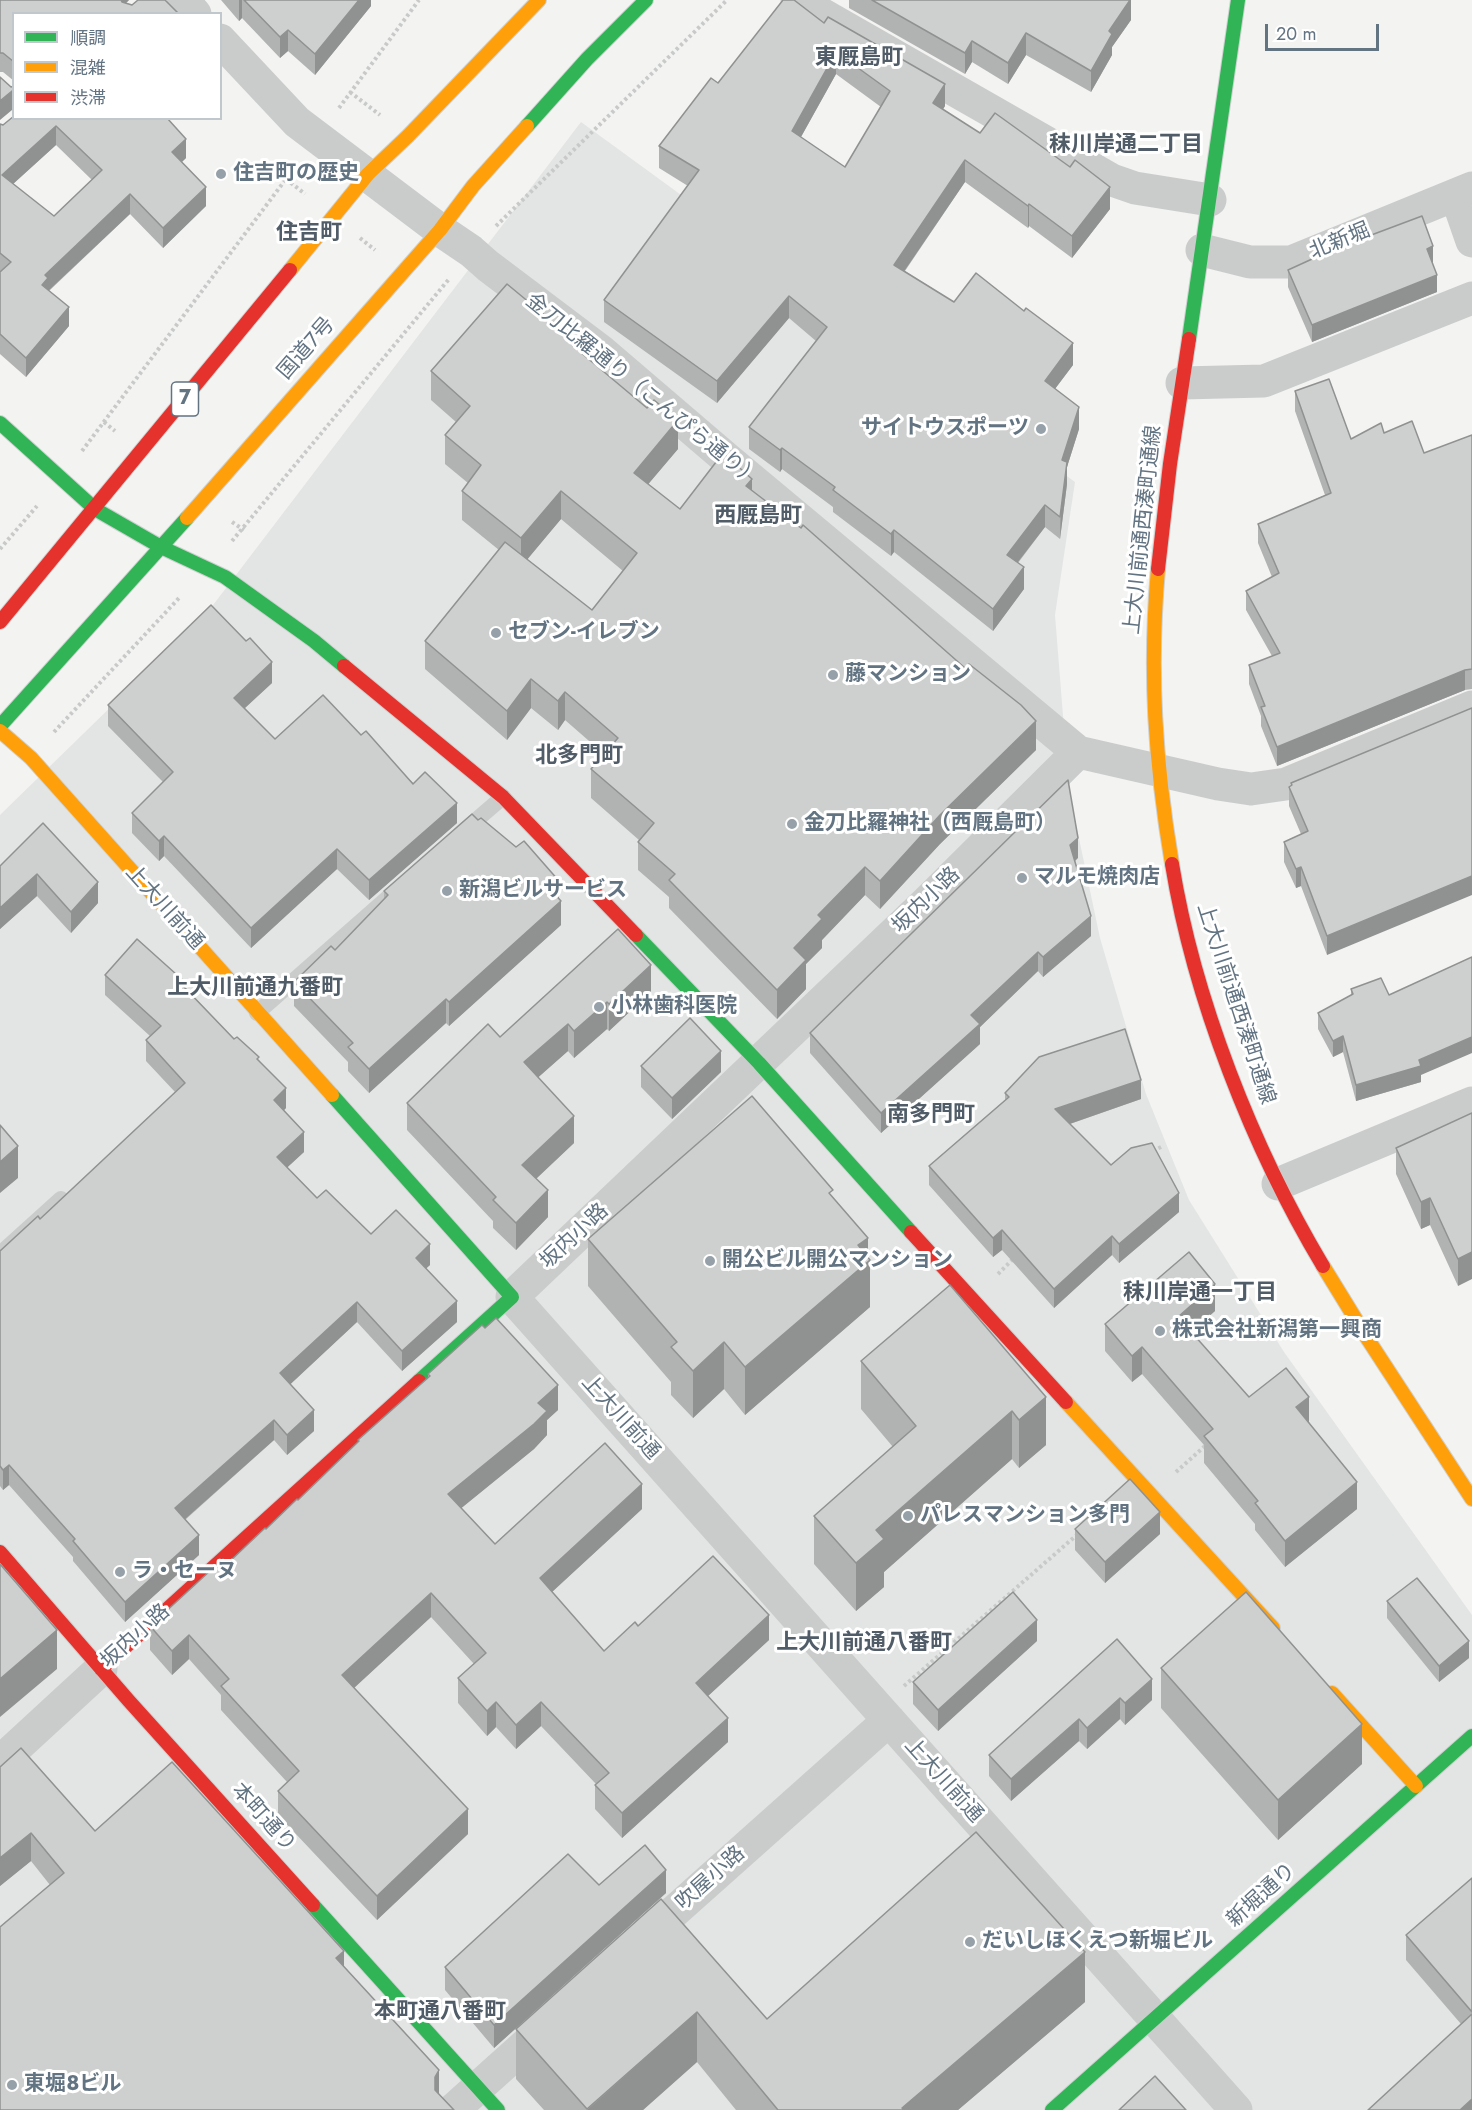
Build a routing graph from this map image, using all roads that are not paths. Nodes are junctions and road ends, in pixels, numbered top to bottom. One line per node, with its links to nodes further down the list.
1 (183, 0): 6 (street)
2 (539, 0): 8 (main road, 7)
3 (646, 0): 11 (main road, 国道7号)
4 (797, 0): 10 (street)
5 (1238, 0): 10 (main road, 上大川前通西湊町通線)
6 (193, 12)
7 (222, 42): 8 (street, 金刀比羅通り（こんぴら通り）)
8 (368, 174): 11 (street, 金刀比羅通り（こんぴら通り）); 17 (main road, 7)
9 (1464, 192): 12 (street); 13 (street, 北新堀)
10 (1210, 200): 13 (main road, 上大川前通西湊町通線)
11 (440, 230): 18 (main road, 国道7号); 22 (street, 金刀比羅通り（こんぴら通り）)
12 (1472, 241)
13 (1202, 250): 15 (main road, 上大川前通西湊町通線)
14 (1472, 298): 15 (street)
15 (1182, 383): 23 (main road, 上大川前通西湊町通線)
16 (0, 423): 17 (main road)
17 (95, 509): 18 (main road); 19 (main road, 7)
18 (161, 548): 21 (main road, 国道7号); 24 (main road)
19 (0, 622)
20 (1472, 707): 23 (street)
21 (0, 728): 27 (main road, 上大川前通)
22 (1078, 752): 23 (street); 28 (street, 坂内小路)
23 (1157, 771): 30 (main road, 上大川前通西湊町通線)
24 (502, 796): 25 (lane); 28 (main road)
25 (450, 843)
26 (406, 882): 27 (lane)
27 (257, 1013): 33 (main road, 上大川前通)
28 (759, 1063): 33 (street, 坂内小路); 36 (main road)
29 (1472, 1103): 30 (street)
30 (1278, 1184): 34 (main road, 上大川前通西湊町通線)
31 (61, 1198): 32 (lane)
32 (0, 1254)
33 (512, 1297): 37 (main road, 坂内小路); 39 (street, 上大川前通)
34 (1469, 1490)
35 (0, 1552): 37 (main road, 本町通り)
36 (1280, 1636)
37 (101, 1669): 41 (street, 坂内小路); 46 (main road, 本町通り)
38 (1320, 1680): 42 (main road)
39 (884, 1714): 43 (street, 吹屋小路); 45 (street, 上大川前通)
40 (1472, 1736): 42 (main road, 新堀通り)
41 (0, 1762)
42 (1416, 1786): 45 (main road, 新堀通り)
43 (621, 1959)
44 (576, 1999): 46 (street)
45 (1155, 2019): 48 (main road, 新堀通り); 49 (street, 上大川前通)
46 (488, 2099): 47 (street)
47 (453, 2110)
48 (1052, 2110)
49 (1236, 2110)

